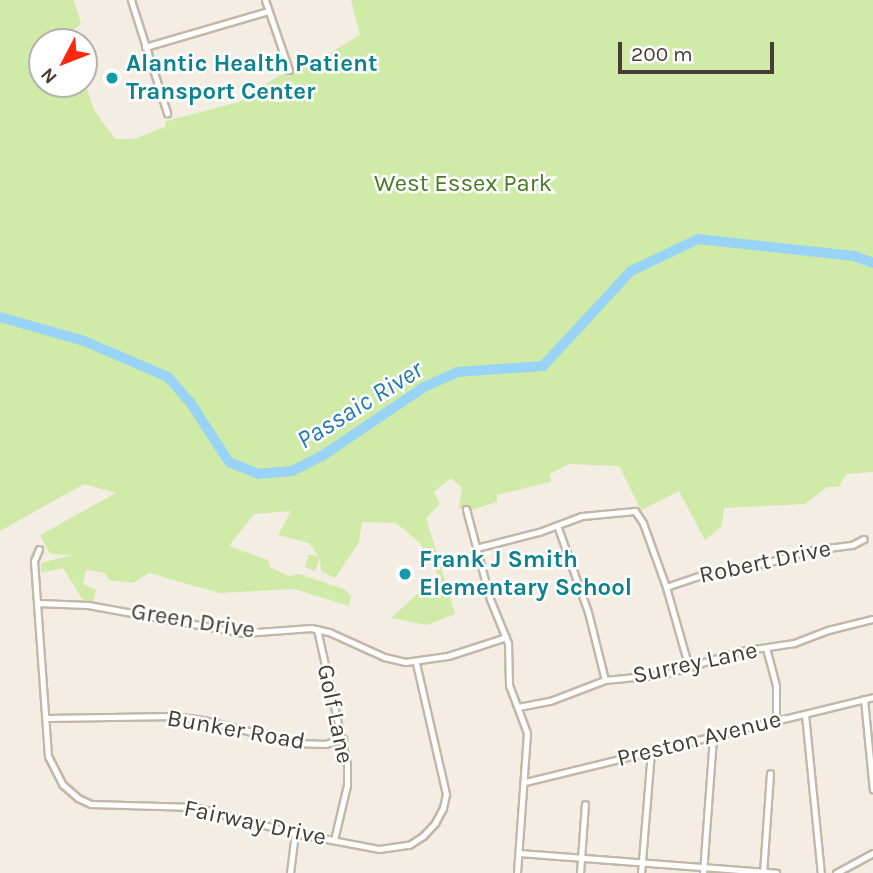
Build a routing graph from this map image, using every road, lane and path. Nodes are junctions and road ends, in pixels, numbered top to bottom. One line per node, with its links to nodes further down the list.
1 (131, 0): 4 (street)
2 (265, 0): 3 (street)
3 (268, 11): 4 (street); 5 (street)
4 (145, 47): 6 (street)
5 (289, 70)
6 (167, 113)
7 (466, 509): 10 (street)
8 (557, 526): 10 (street); 12 (street); 20 (street)
9 (864, 539): 12 (street, Robert Drive)
10 (476, 548): 16 (street)
11 (39, 549): 13 (street, Fairway Drive)
12 (666, 587): 19 (street)
13 (37, 603): 15 (street, Green Drive); 25 (street, Fairway Drive)
14 (872, 619): 17 (street, Surrey Lane)
15 (317, 629): 18 (street, Green Drive); 28 (street, Golf Lane)
16 (506, 637): 18 (street, Green Drive); 23 (street)
17 (766, 648): 19 (street, Surrey Lane); 26 (street)
18 (416, 663): 35 (street, Fairway Drive)
19 (689, 668): 20 (street, Surrey Lane)
20 (605, 680): 23 (street, Surrey Lane)
21 (873, 697): 22 (street, Preston Avenue)
22 (864, 699): 24 (street, Preston Avenue); 32 (street)
23 (518, 707): 31 (street)
24 (805, 714): 26 (street, Preston Avenue); 47 (street)
25 (46, 718): 28 (street, Bunker Road); 34 (street, Fairway Drive)
26 (776, 720): 27 (street, Preston Avenue)
27 (713, 737): 29 (street, Preston Avenue); 40 (street)
28 (342, 739): 35 (street, Golf Lane)
29 (651, 752): 31 (street, Preston Avenue); 39 (street)
30 (770, 773): 41 (street)
31 (525, 782): 36 (street)
32 (873, 790)
33 (585, 804): 38 (street)
34 (295, 833): 35 (street, Fairway Drive); 42 (street)
35 (334, 840)
36 (519, 852): 38 (street); 43 (street)
37 (873, 853): 48 (street)
38 (581, 858): 39 (street); 44 (street)
39 (641, 862): 40 (street); 45 (street)
40 (703, 870): 41 (street)
41 (763, 872): 46 (street)
42 (290, 873)
43 (517, 873)
44 (580, 873)
45 (640, 873)
46 (776, 873)
47 (821, 873)
48 (836, 873)

